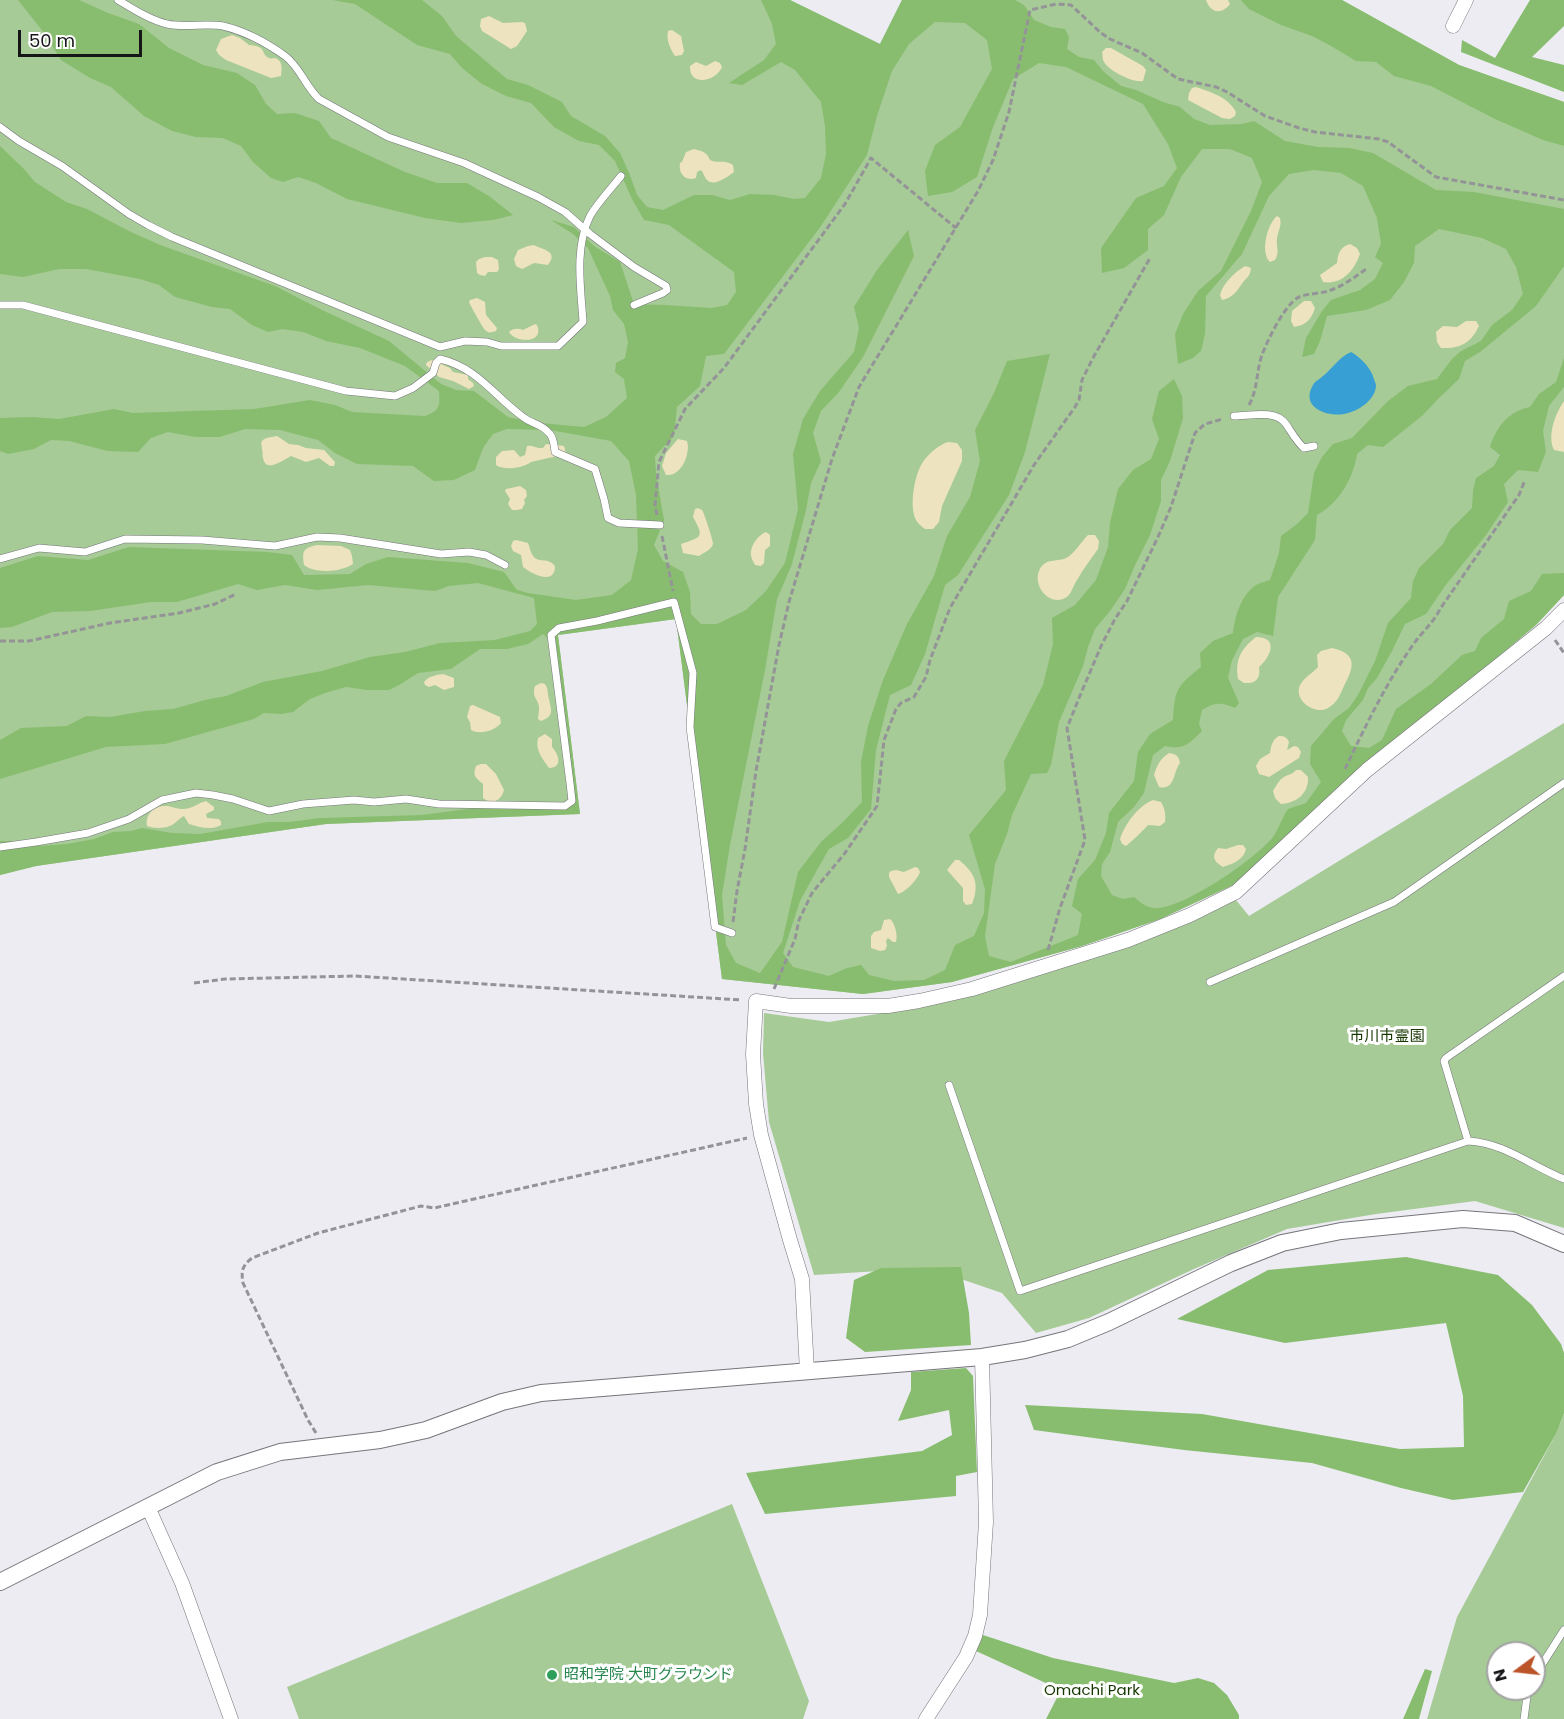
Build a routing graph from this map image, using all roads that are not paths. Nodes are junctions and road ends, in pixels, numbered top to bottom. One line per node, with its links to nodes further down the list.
1 (118, 0): 6 (lane)
2 (1466, 0): 3 (street)
3 (1453, 26)
4 (0, 127): 6 (lane)
5 (621, 176): 6 (lane)
6 (585, 229): 7 (lane)
7 (634, 304)
8 (0, 305): 11 (lane)
9 (1234, 416): 10 (lane)
10 (1314, 446)
11 (660, 525)
12 (0, 559): 13 (lane)
13 (505, 565)
14 (1564, 610): 25 (street)
15 (1564, 783): 19 (lane)
16 (0, 847): 17 (lane)
17 (732, 933)
18 (1564, 976): 21 (lane)
19 (1210, 982)
20 (949, 1085): 21 (lane)
21 (1468, 1141): 22 (lane)
22 (1564, 1179)
23 (1564, 1244): 24 (street)
24 (982, 1357): 25 (street); 32 (street)
25 (807, 1371): 26 (street)
26 (148, 1507): 27 (street); 31 (street)
27 (0, 1582)
28 (1564, 1630): 29 (lane)
29 (1546, 1658)
30 (1526, 1701): 33 (lane)
31 (231, 1719)
32 (926, 1719)
33 (1524, 1719)

